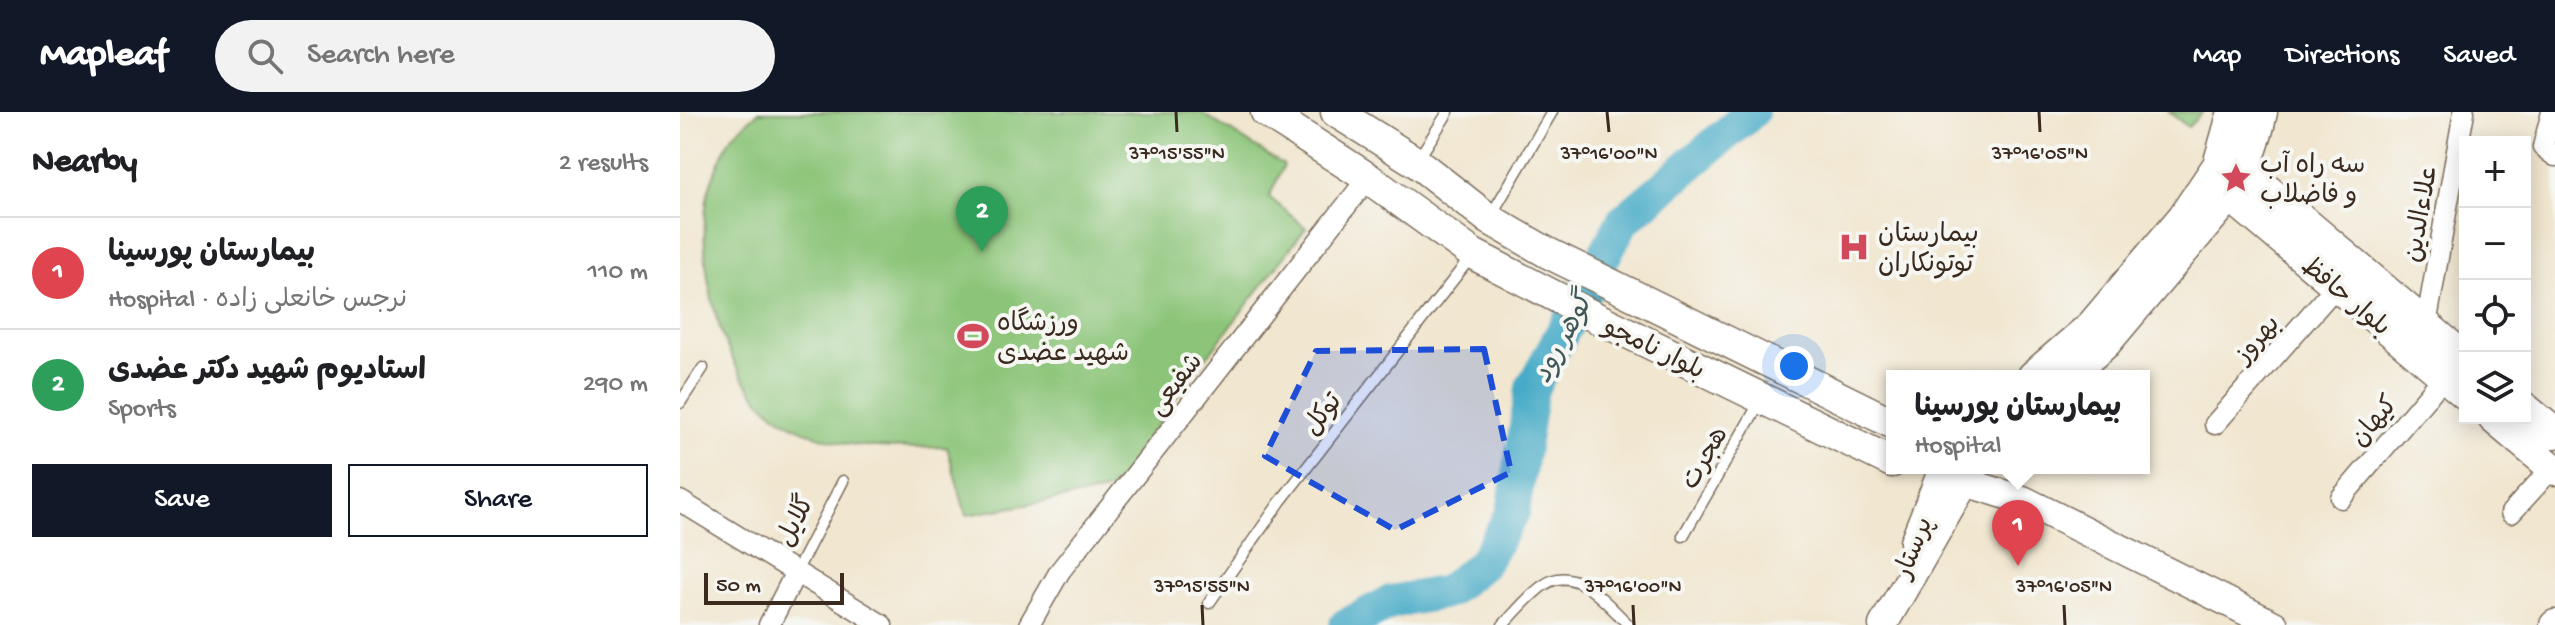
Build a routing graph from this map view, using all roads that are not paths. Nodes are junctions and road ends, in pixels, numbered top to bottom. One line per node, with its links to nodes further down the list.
1 (1266, 112): 12 (main road, بلوار نامجو)
2 (1336, 112): 10 (main road, بلوار نامجو)
3 (1448, 112): 10 (lane)
4 (1552, 112): 13 (lane)
5 (2233, 112): 11 (main road)
6 (2262, 112): 11 (main road)
7 (2464, 112): 18 (street, علاءالدین)
8 (2552, 112): 9 (street)
9 (2549, 151)
10 (1416, 162): 13 (main road, بلوار نامجو)
11 (2231, 177): 16 (main road, بلوار حافظ); 18 (main road, بلوار حافظ); 20 (main road); 21 (main road)
12 (1368, 178): 14 (main road, بلوار نامجو); 43 (street, شفیعی)
13 (1489, 219): 15 (main road, بلوار نامجو)
14 (1473, 254): 17 (main road, بلوار نامجو); 40 (lane, توکل)
15 (1613, 285): 17 (main road); 26 (main road, بلوار نامجو)
16 (2336, 286): 22 (main road, بلوار حافظ); 27 (street, بهروز)
17 (1593, 316): 23 (main road, بلوار نامجو)
18 (2426, 325): 22 (main road, بلوار حافظ)
19 (703, 368): 24 (lane)
20 (2040, 370)
21 (2075, 370)
22 (2458, 376): 35 (street, کیهان)
23 (1762, 398): 30 (main road, بلوار نامجو); 38 (lane, هجرت)
24 (680, 403)
25 (2531, 413): 29 (main road)
26 (1886, 420)
27 (2215, 424)
28 (2500, 424): 31 (main road)
29 (2555, 433)
30 (1886, 459)
31 (2554, 469): 37 (street)
32 (1952, 474): 46 (street, پرستار)
33 (1960, 474): 47 (street)
34 (843, 481): 39 (lane, گلایل)
35 (2341, 498)
36 (680, 501): 39 (street)
37 (2511, 513)
38 (1683, 536)
39 (796, 572): 41 (street, گلایل); 42 (street)
40 (1209, 603)
41 (769, 625)
42 (882, 625)
43 (1029, 625)
44 (1503, 625): 45 (lane)
45 (1629, 625)
46 (1882, 625)
47 (2274, 625)

